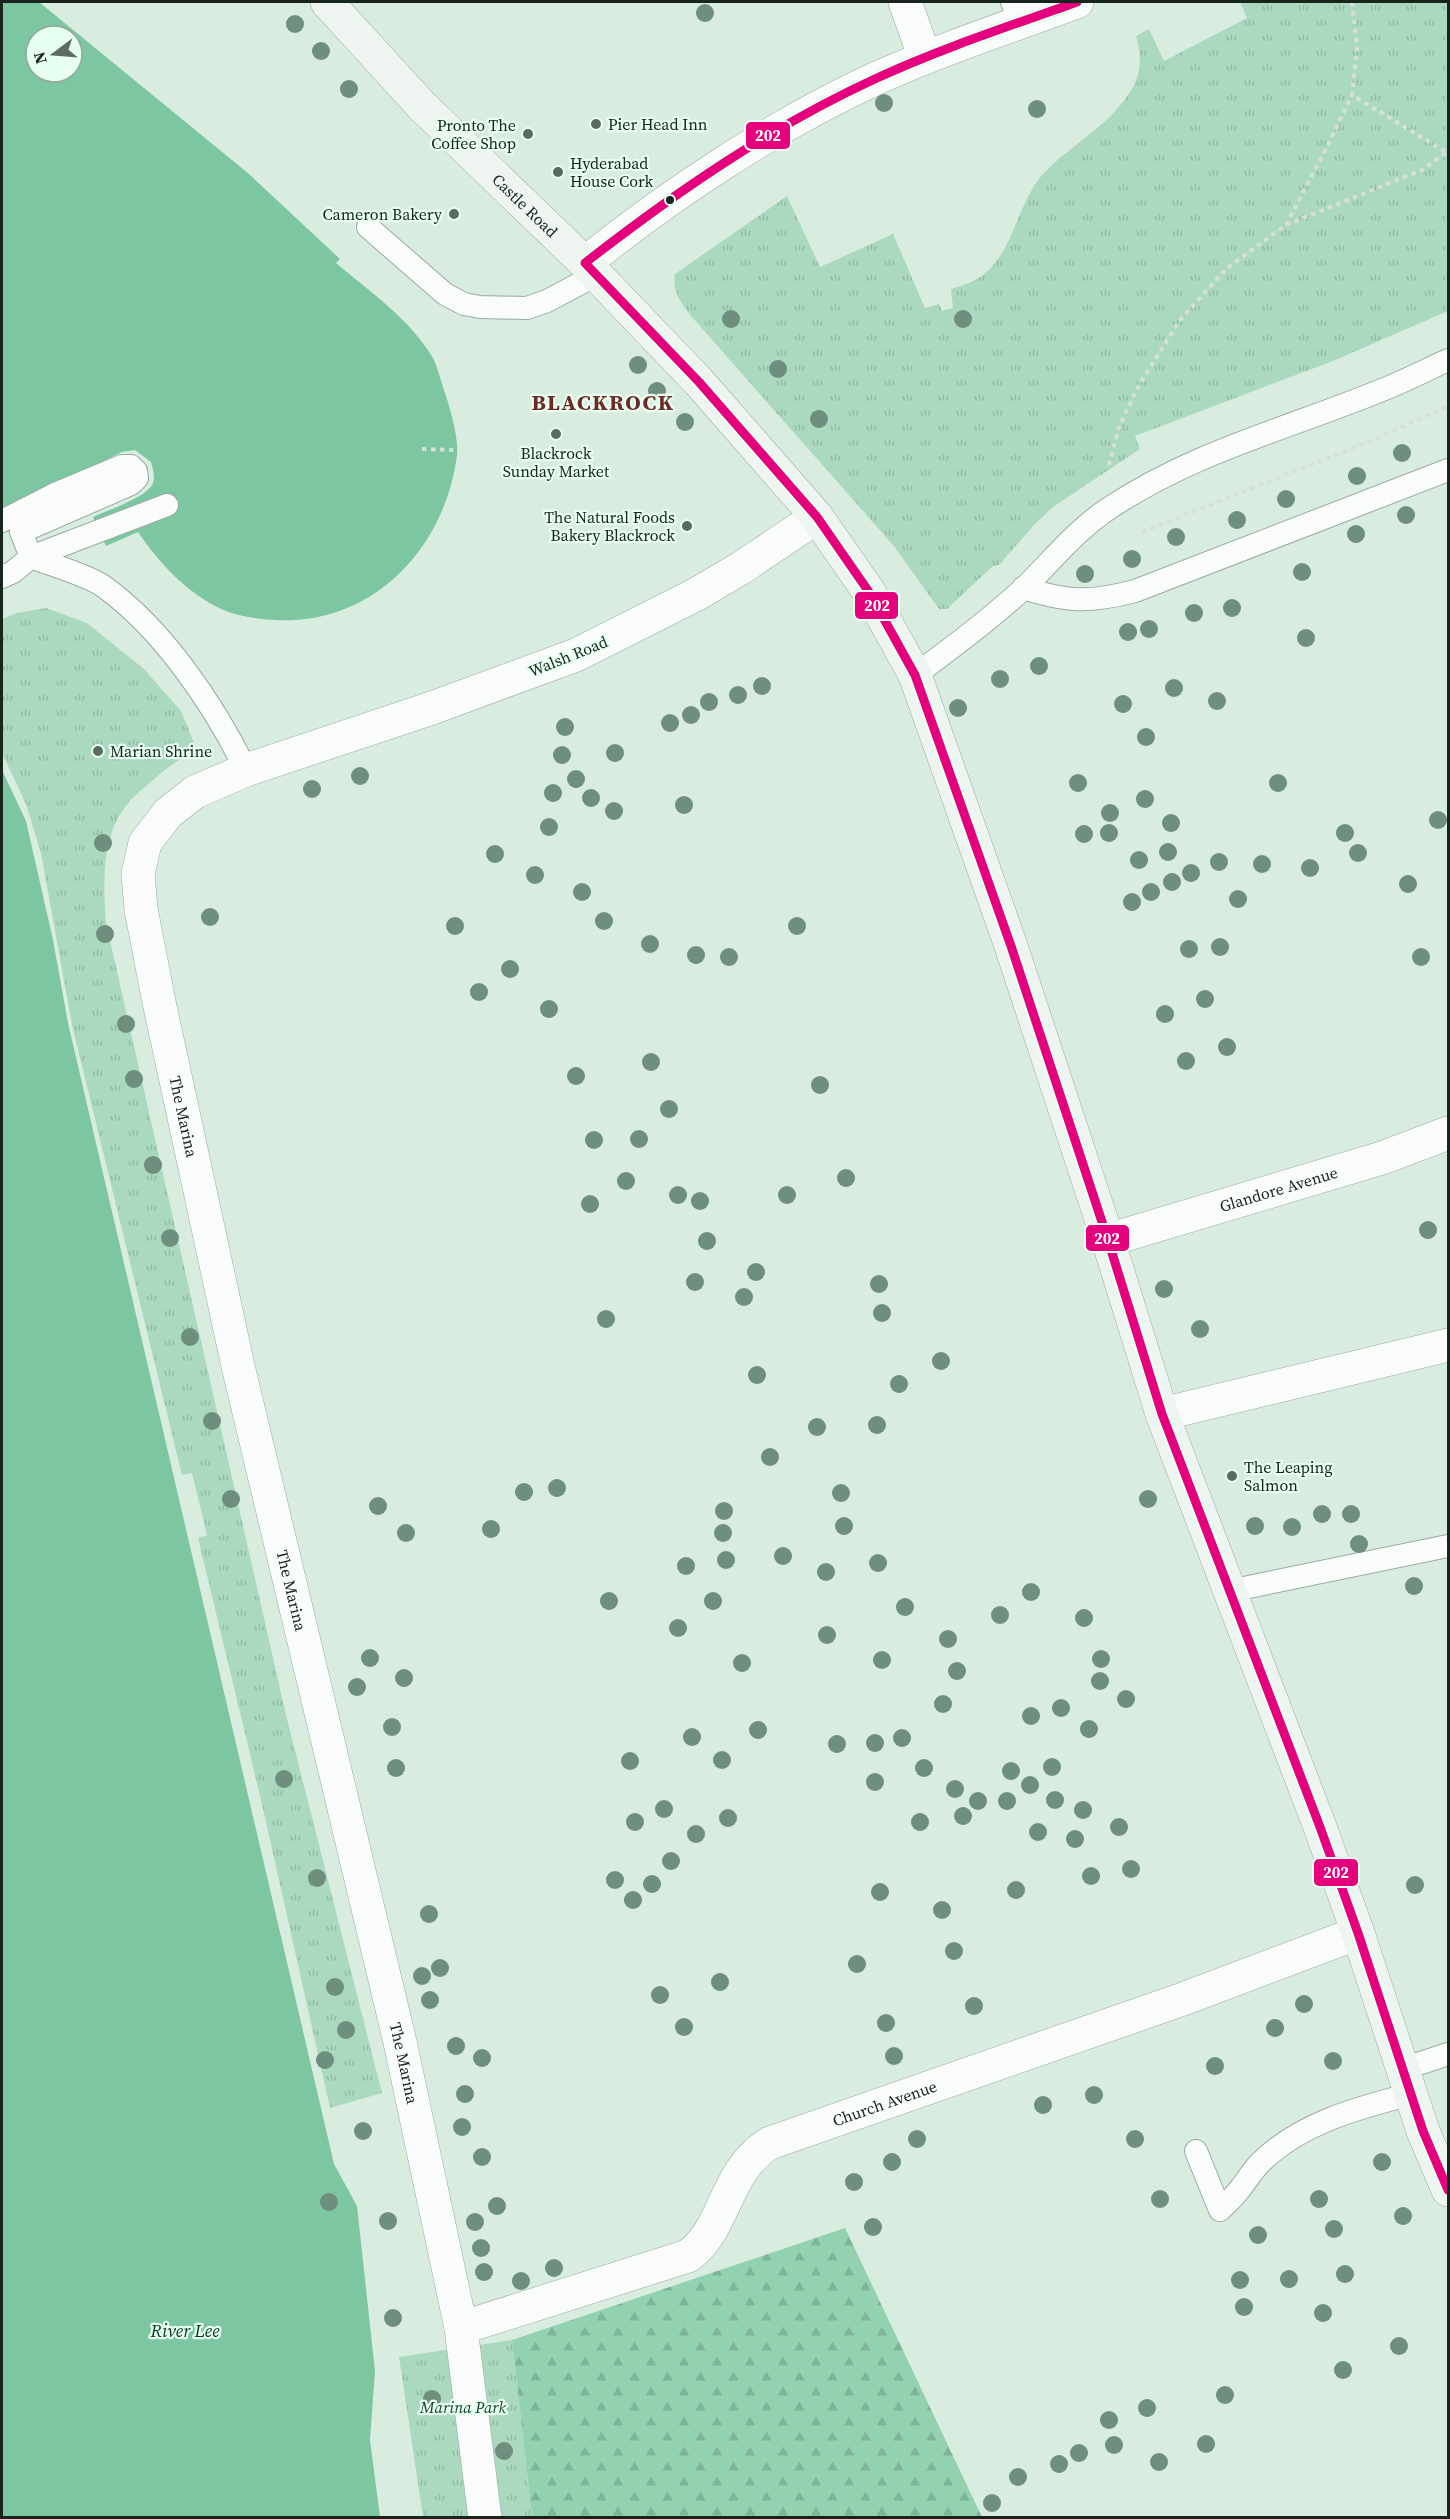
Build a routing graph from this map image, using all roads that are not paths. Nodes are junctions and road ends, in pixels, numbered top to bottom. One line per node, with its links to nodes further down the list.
1 (327, 2): 7 (main road, Castle Road)
2 (905, 2): 5 (street)
3 (1077, 2): 4 (street)
4 (1016, 12): 5 (street)
5 (925, 57): 7 (street)
6 (368, 227): 7 (lane)
7 (590, 269): 11 (main road, Castle Road)
8 (1449, 360): 15 (lane)
9 (1449, 470): 15 (lane)
10 (167, 505): 13 (lane)
11 (817, 517): 16 (main road, Castle Road); 17 (street, Walsh Road)
12 (2, 521): 13 (lane)
13 (31, 557): 14 (lane); 18 (lane)
14 (2, 577)
15 (1023, 588): 16 (lane)
16 (915, 675): 20 (main road, Castle Road)
17 (298, 752): 18 (street, The Marina)
18 (246, 770): 30 (street, The Marina)
19 (1449, 1133): 20 (street, Glandore Avenue)
20 (1108, 1240): 22 (main road, Castle Road)
21 (1449, 1345): 22 (street)
22 (1162, 1414): 24 (main road, Castle Road)
23 (1449, 1546): 24 (lane)
24 (1229, 1591): 25 (main road, Castle Road)
25 (1358, 1933): 27 (main road, Castle Road); 30 (street, Church Avenue)
26 (1449, 2054): 27 (lane)
27 (1407, 2082): 28 (lane); 29 (main road, Castle Road)
28 (1196, 2151)
29 (1449, 2190)
30 (461, 2328): 31 (street, The Marina)
31 (485, 2517)

